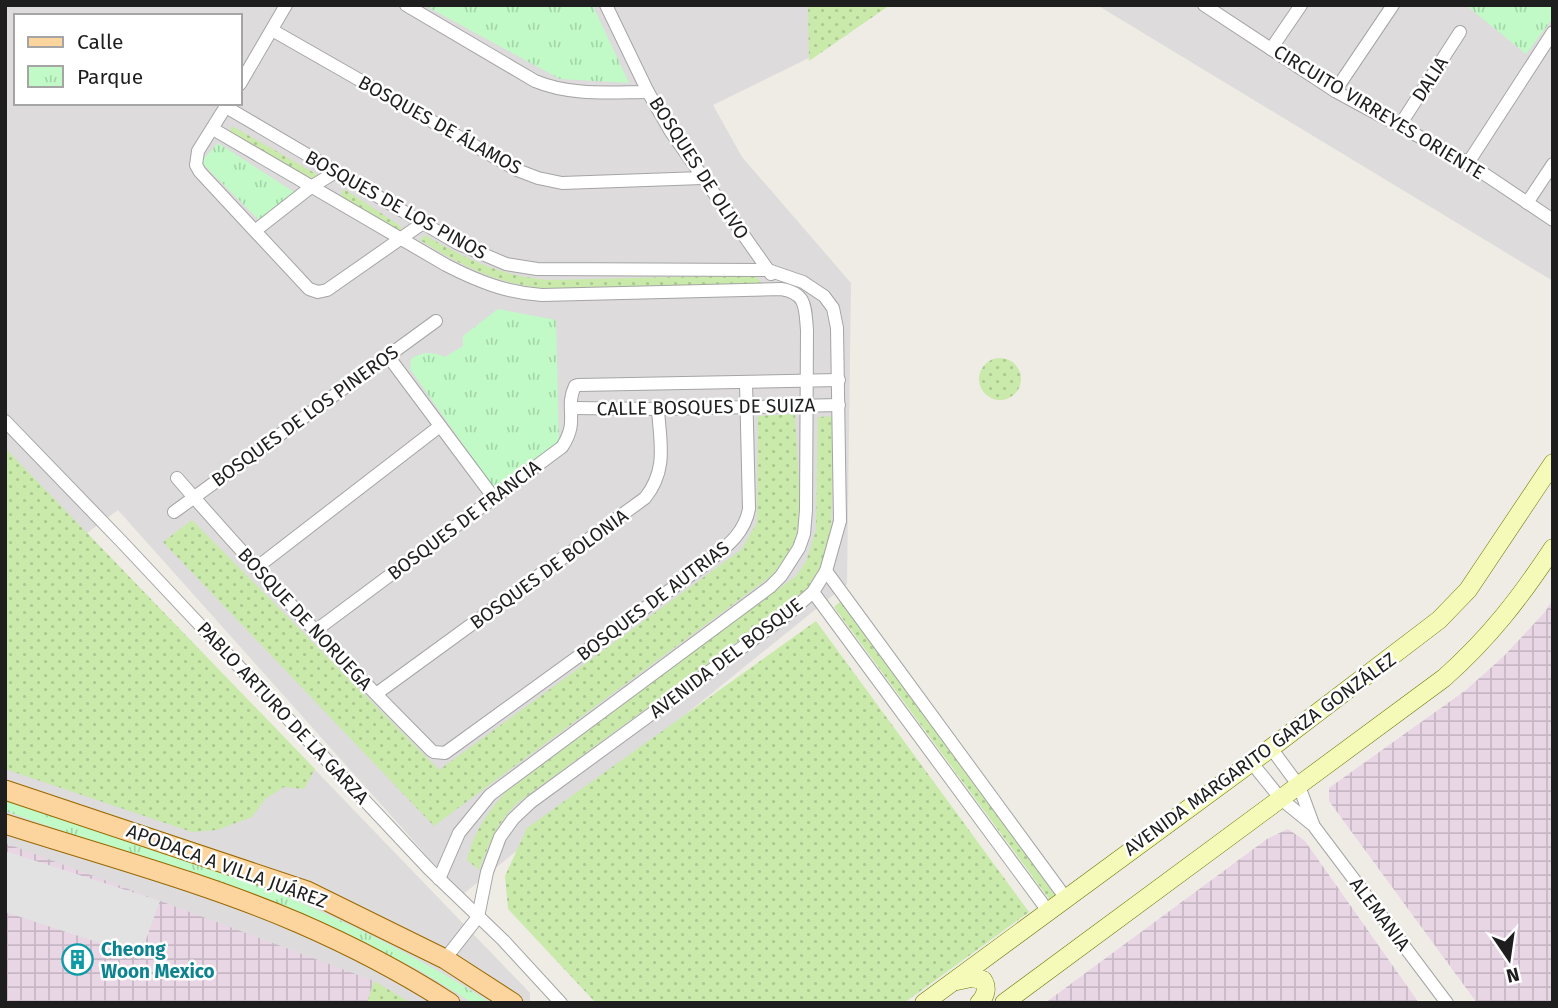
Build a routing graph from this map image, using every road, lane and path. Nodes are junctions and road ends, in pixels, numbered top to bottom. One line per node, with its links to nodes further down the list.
1 (286, 5): 7 (street)
2 (406, 5): 13 (street)
3 (606, 5): 13 (street, BOSQUES DE OLIVO)
4 (1301, 5): 10 (street)
5 (1393, 5): 12 (street)
6 (1211, 7): 10 (street, CIRCUITO VIRREYES ORIENTE)
7 (272, 30): 11 (street); 20 (street, BOSQUES DE ÁLAMOS)
8 (1461, 32): 15 (street, DALIA)
9 (1553, 32): 17 (street)
10 (1270, 49): 12 (street, CIRCUITO VIRREYES ORIENTE)
11 (242, 81)
12 (1335, 91): 15 (street, CIRCUITO VIRREYES ORIENTE)
13 (648, 92): 20 (street, BOSQUES DE OLIVO)
14 (227, 105): 16 (street); 19 (street, BOSQUES DE LOS PINOS)
15 (1401, 125): 17 (street, CIRCUITO VIRREYES ORIENTE)
16 (213, 129): 21 (street, BOSQUES DE LOS PINOS); 25 (street)
17 (1468, 163): 22 (street, CIRCUITO VIRREYES ORIENTE)
18 (1553, 164): 22 (street)
19 (334, 173): 21 (street); 24 (street, BOSQUES DE LOS PINOS)
20 (702, 178): 27 (street, BOSQUES DE OLIVO)
21 (311, 187): 25 (street); 26 (street, BOSQUES DE LOS PINOS)
22 (1527, 203): 23 (street, CIRCUITO VIRREYES ORIENTE)
23 (1553, 220)
24 (423, 223): 26 (street); 27 (street, BOSQUES DE LOS PINOS)
25 (256, 230): 26 (street)
26 (400, 239): 28 (street, BOSQUES DE LOS PINOS)
27 (768, 270): 28 (street, BOSQUES DE OLIVO); 30 (street, BOSQUES DE LOS PINOS)
28 (781, 289): 29 (street, BOSQUES DE LOS PINOS)
29 (799, 295): 34 (street, AVENIDA DEL BOSQUE)
30 (824, 296): 33 (street, AVENIDA DEL BOSQUE)
31 (436, 321): 32 (street, BOSQUES DE LOS PINEROS)
32 (388, 356): 43 (street); 46 (street, BOSQUES DE LOS PINEROS)
33 (839, 380): 34 (street, CALLE BOSQUES DE SUIZA); 37 (street, AVENIDA DEL BOSQUE)
34 (807, 381): 35 (street, CALLE BOSQUES DE SUIZA); 38 (street, AVENIDA DEL BOSQUE)
35 (746, 383): 36 (street, CALLE BOSQUES DE SUIZA); 39 (street, BOSQUES DE AUTRIAS)
36 (575, 386): 40 (street, BOSQUES DE FRANCIA)
37 (839, 405): 38 (street, CALLE BOSQUES DE SUIZA); 51 (street, AVENIDA DEL BOSQUE)
38 (808, 406): 39 (street, CALLE BOSQUES DE SUIZA); 63 (street, AVENIDA DEL BOSQUE)
39 (747, 407): 41 (street, CALLE BOSQUES DE SUIZA); 56 (street, BOSQUES DE AUTRIAS)
40 (572, 408): 41 (street, CALLE BOSQUES DE SUIZA); 47 (street, BOSQUES DE FRANCIA)
41 (658, 409): 54 (street, BOSQUES DE BOLONIA)
42 (5, 421): 63 (street, PABLO ARTURO DE LA GARZA)
43 (440, 426): 47 (street); 50 (street)
44 (1553, 463): 55 (main road, AVENIDA MARGARITO GARZA GONZÁLEZ)
45 (177, 478): 46 (street, BOSQUE DE NORUEGA)
46 (194, 497): 48 (street, BOSQUES DE LOS PINEROS); 50 (street, BOSQUE DE NORUEGA)
47 (494, 498): 53 (street, BOSQUES DE FRANCIA)
48 (174, 512)
49 (1553, 548): 58 (main road)
50 (256, 568): 53 (street, BOSQUE DE NORUEGA)
51 (826, 571): 52 (street, AVENIDA DEL BOSQUE); 64 (street)
52 (813, 592): 65 (street); 66 (street, AVENIDA DEL BOSQUE)
53 (316, 631): 54 (street, BOSQUE DE NORUEGA)
54 (376, 694): 56 (street, BOSQUE DE NORUEGA)
55 (1271, 748): 57 (main road, AVENIDA MARGARITO GARZA GONZÁLEZ); 58 (street, ALEMANIA)
56 (439, 753)
57 (1251, 762): 60 (street, ALEMANIA); 64 (main road, AVENIDA MARGARITO GARZA GONZÁLEZ)
58 (1299, 786): 60 (main road); 62 (street, ALEMANIA)
59 (5, 790): 67 (main road, APODACA A VILLA JUÁREZ)
60 (1281, 799): 62 (street, ALEMANIA); 74 (main road)
61 (5, 824): 69 (main road, APODACA A VILLA JUÁREZ)
62 (1313, 825): 75 (street, ALEMANIA)
63 (439, 879): 66 (street, PABLO ARTURO DE LA GARZA)
64 (1065, 897): 65 (main road, AVENIDA MARGARITO GARZA GONZÁLEZ)
65 (1048, 911): 68 (main road, AVENIDA MARGARITO GARZA GONZÁLEZ)
66 (478, 917): 67 (street); 71 (street, PABLO ARTURO DE LA GARZA)
67 (445, 959): 70 (main road, APODACA A VILLA JUÁREZ)
68 (952, 982): 72 (main road, AVENIDA MARGARITO GARZA GONZÁLEZ); 73 (main road)
69 (450, 1003)
70 (513, 1003)
71 (561, 1003)
72 (924, 1003)
73 (979, 1003)
74 (1004, 1003)
75 (1447, 1003)

